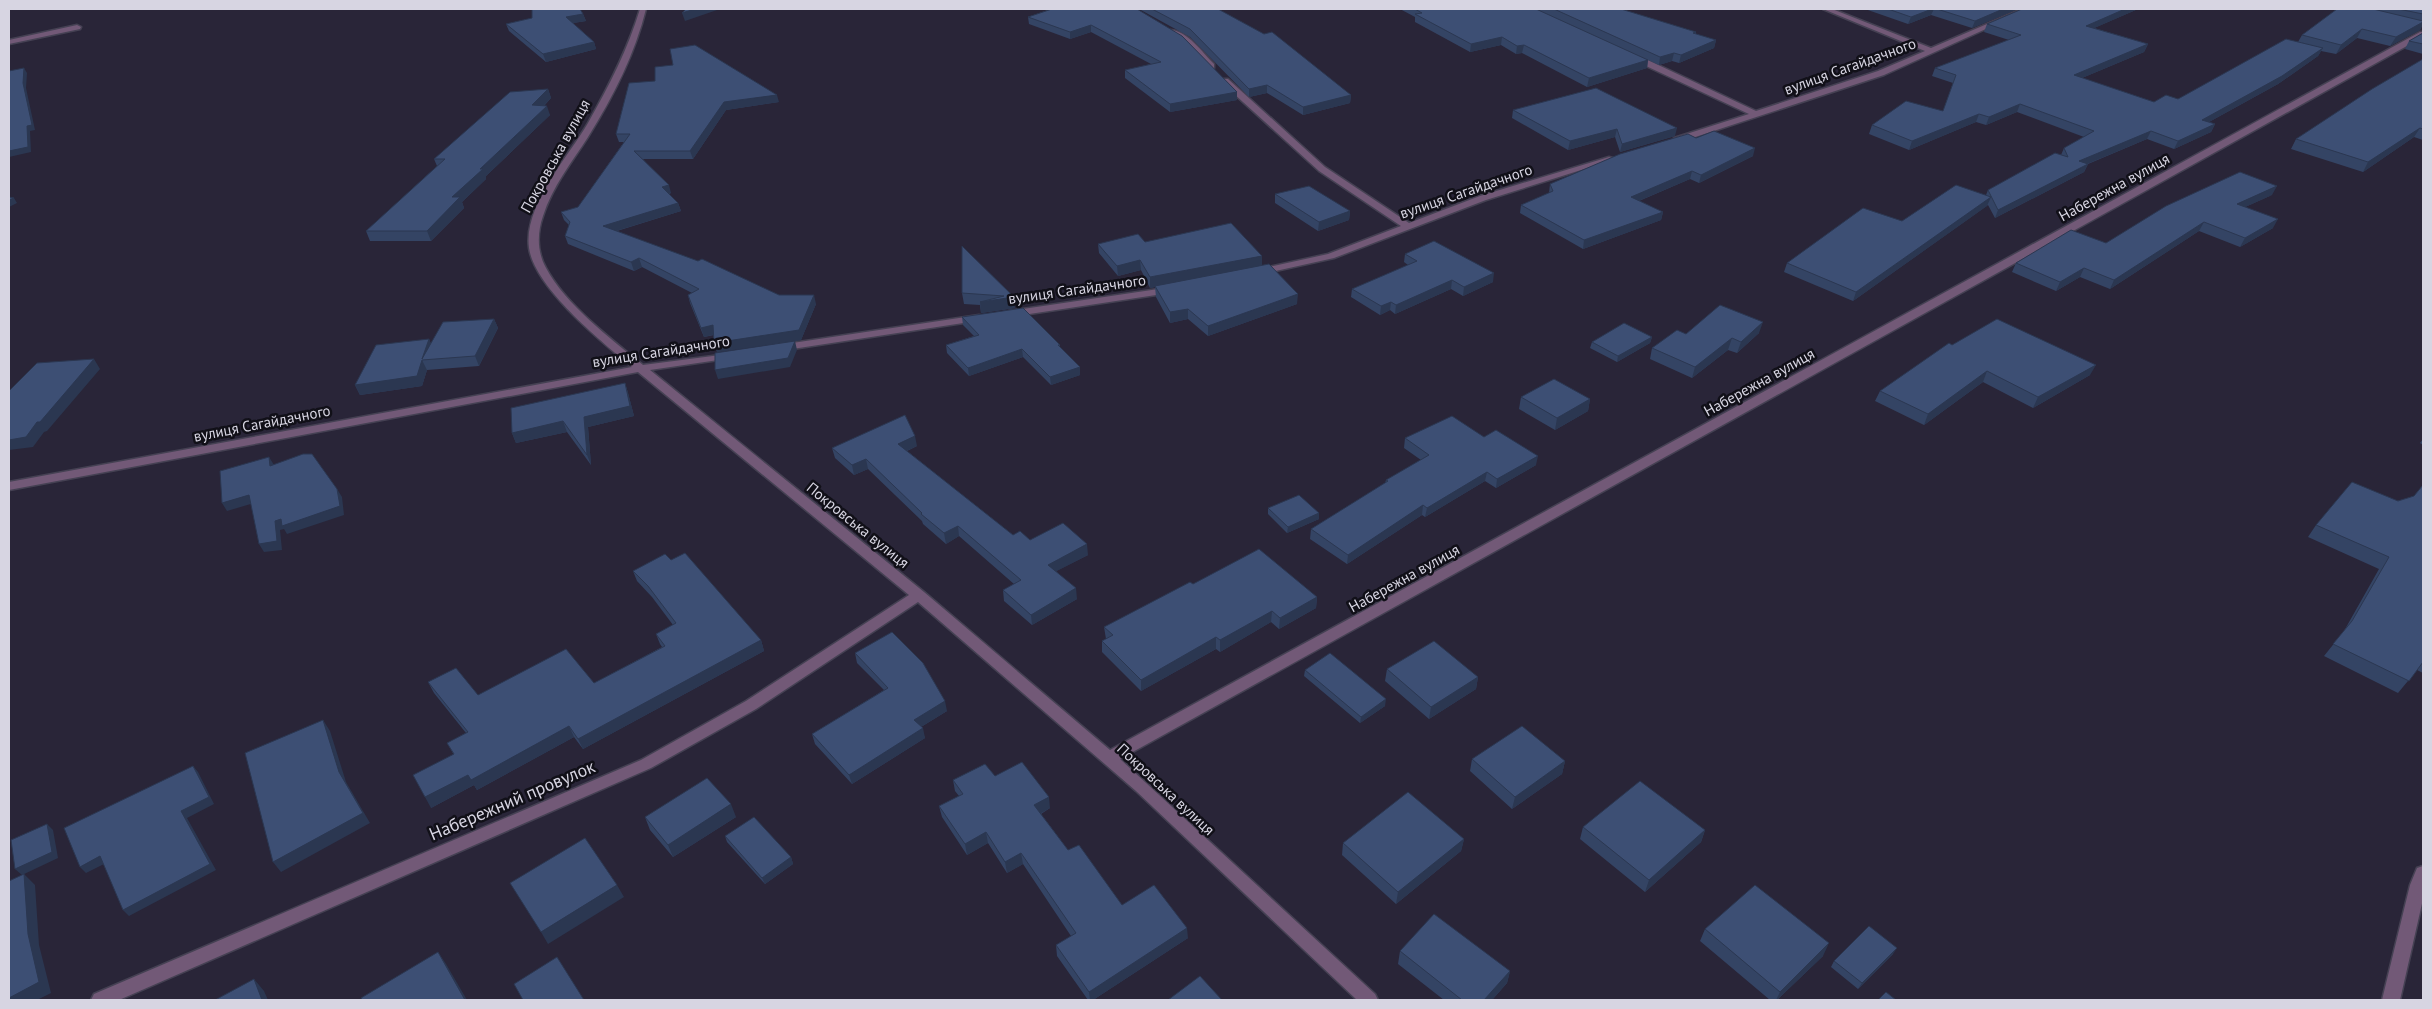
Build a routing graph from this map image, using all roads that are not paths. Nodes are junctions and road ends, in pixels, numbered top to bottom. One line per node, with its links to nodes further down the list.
1 (643, 9): 18 (street, Покровська вулиця)
2 (1826, 9): 8 (street)
3 (2027, 9): 8 (street, вулиця Сагайдачного)
4 (77, 27): 7 (street)
5 (1162, 27): 13 (street)
6 (2423, 34): 21 (street, Набережна вулиця)
7 (9, 42)
8 (1932, 51): 10 (street, вулиця Сагайдачного)
9 (1625, 54): 10 (street)
10 (1758, 115): 11 (street, вулиця Сагайдачного)
11 (1664, 144)
12 (1626, 155): 13 (street, вулиця Сагайдачного)
13 (1408, 227): 14 (street, вулиця Сагайдачного)
14 (1246, 274)
15 (1180, 288): 16 (street, вулиця Сагайдачного)
16 (769, 349)
17 (740, 354): 18 (street, вулиця Сагайдачного)
18 (642, 368): 19 (street, вулиця Сагайдачного); 20 (street, Покровська вулиця)
19 (9, 486)
20 (919, 595): 21 (street, Покровська вулиця); 23 (street, Набережний провулок)
21 (1109, 758): 24 (street, Покровська вулиця)
22 (2421, 882): 25 (street)
23 (100, 1000)
24 (1369, 1000)
25 (2391, 1000)

